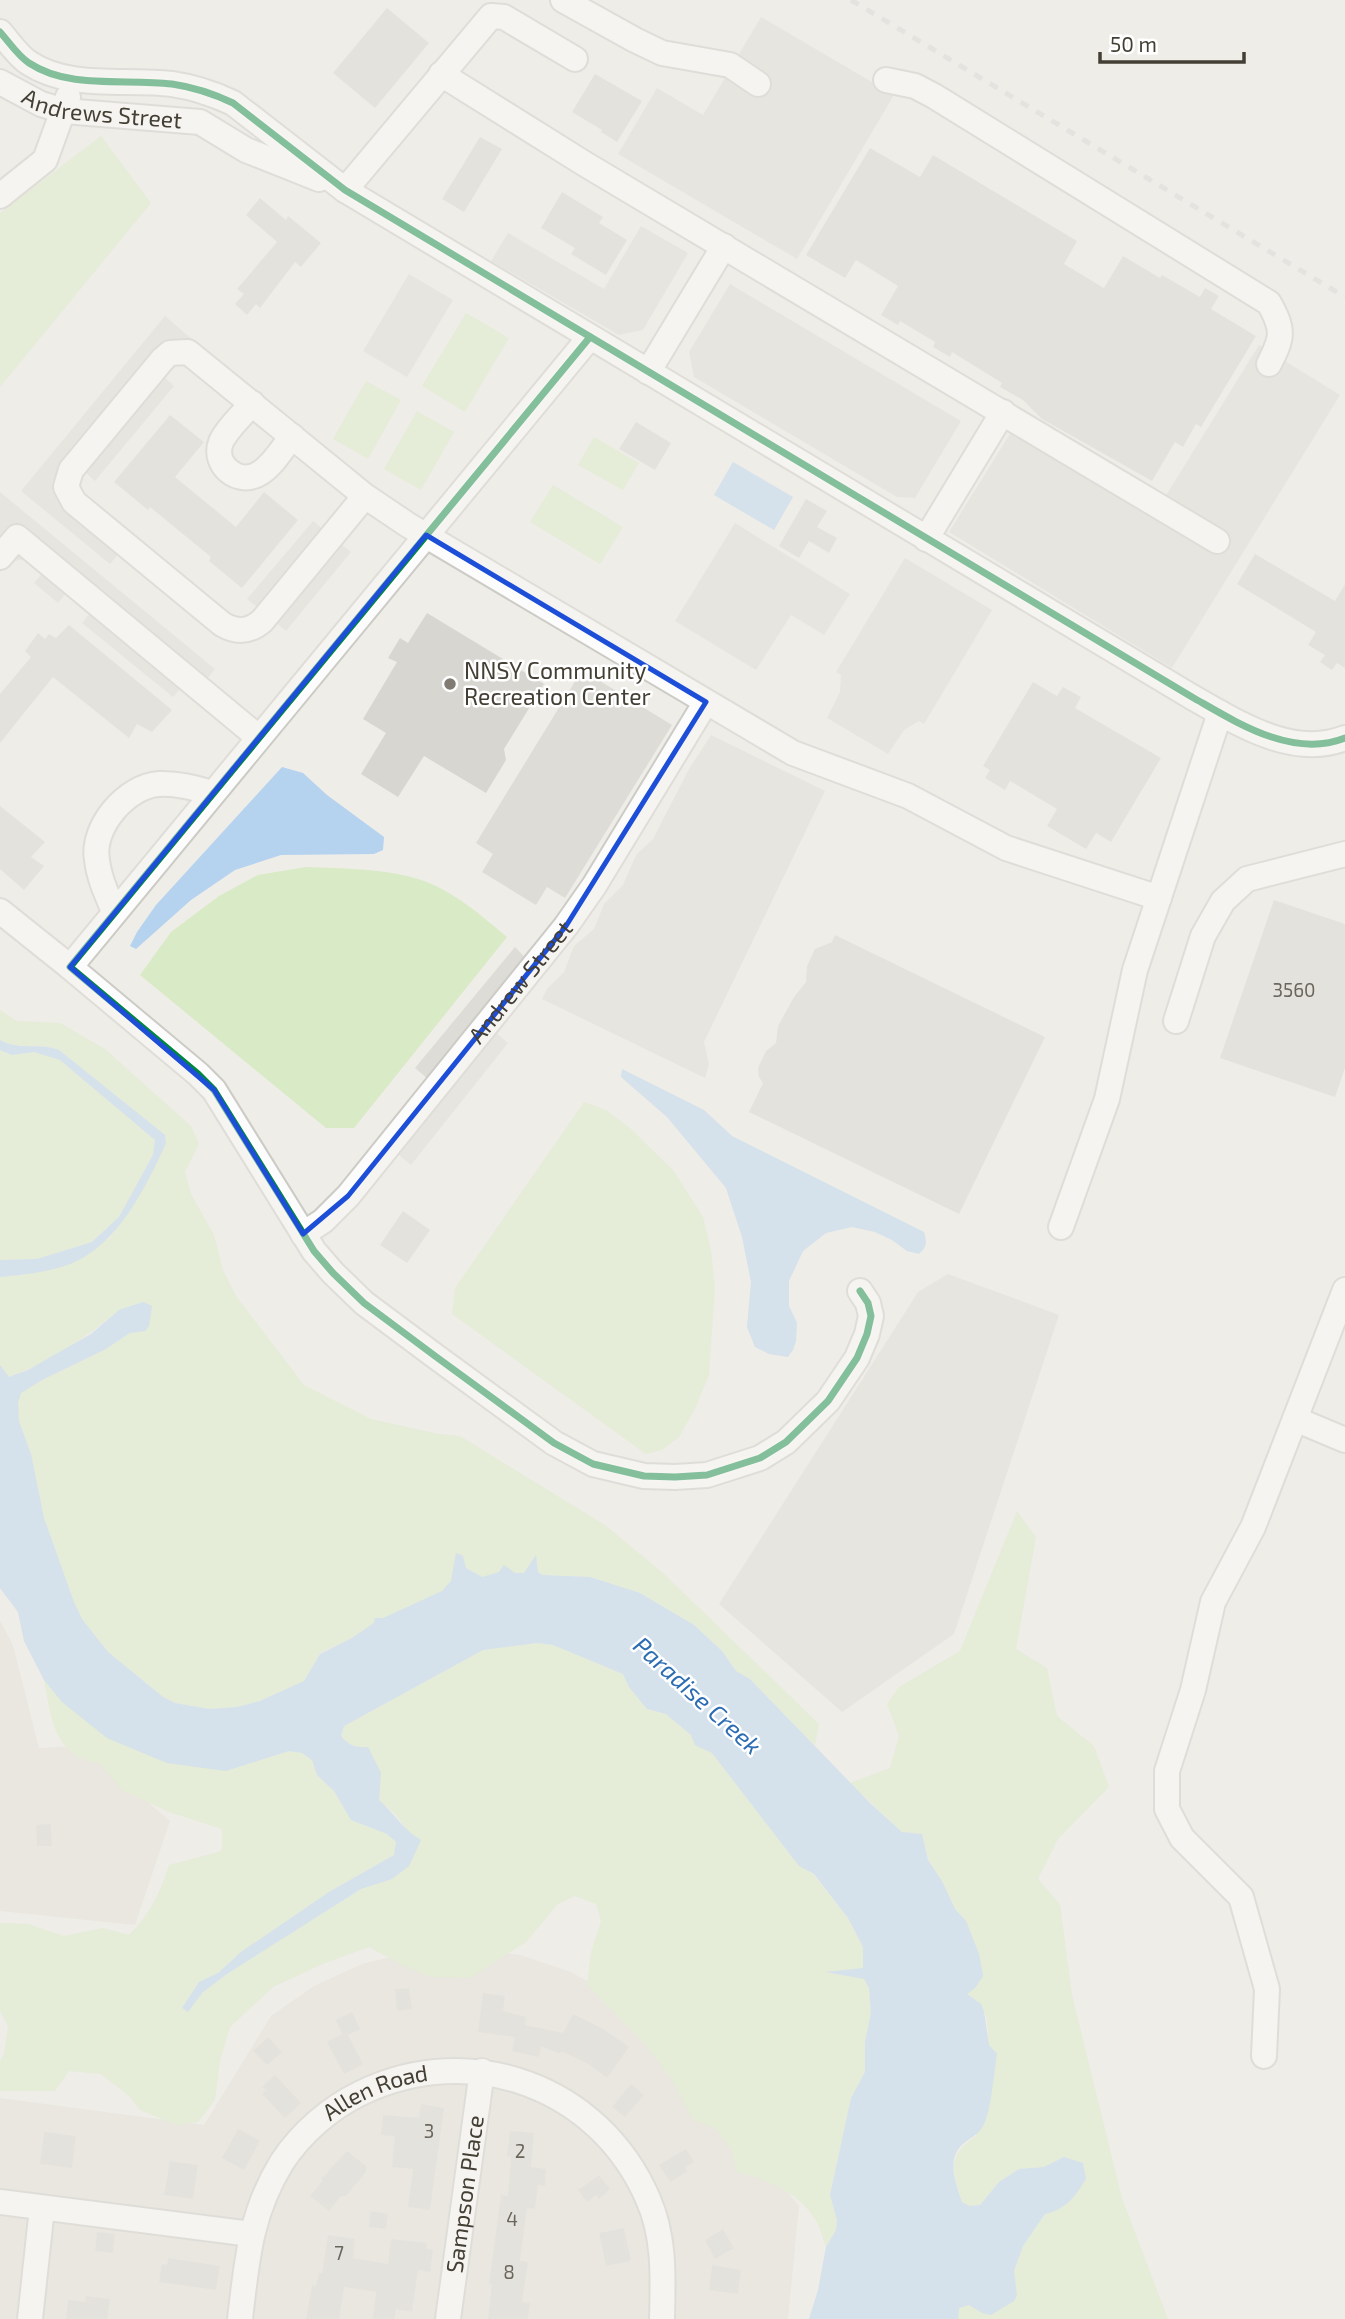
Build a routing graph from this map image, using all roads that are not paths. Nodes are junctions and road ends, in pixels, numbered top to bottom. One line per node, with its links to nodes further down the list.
1 (563, 0): 8 (street)
2 (0, 32): 5 (street, Andrews Street)
3 (575, 60): 4 (street)
4 (441, 74): 10 (street); 12 (street)
5 (72, 79): 9 (street); 10 (street, Andrews Street)
6 (886, 80): 14 (street)
7 (0, 82): 9 (street, Andrews Street)
8 (758, 83)
9 (64, 111): 10 (street, Andrews Street); 11 (street)
10 (345, 190): 13 (street)
11 (0, 196)
12 (724, 246): 15 (street); 17 (street)
13 (590, 337): 15 (street); 20 (street)
14 (1269, 363)
15 (648, 372): 21 (street)
16 (252, 403): 18 (street); 18 (street); 19 (street)
17 (1003, 412): 21 (street); 22 (street)
18 (292, 436): 19 (street)
19 (365, 496): 20 (street)
20 (426, 534): 24 (street); 26 (street)
21 (926, 538): 25 (street)
22 (1217, 541)
23 (0, 557): 26 (street)
24 (706, 702): 30 (street); 36 (street, Andrew Street)
25 (1220, 713): 27 (street); 30 (street)
26 (258, 737): 28 (street)
27 (1345, 738)
28 (212, 793): 32 (street); 32 (street)
29 (1345, 854): 34 (street)
30 (1159, 898): 35 (street)
31 (0, 911): 33 (street)
32 (114, 911): 33 (street)
33 (70, 967): 36 (street)
34 (1176, 1021)
35 (1061, 1227)
36 (303, 1234): 38 (street)
37 (1345, 1290): 39 (street)
38 (860, 1291)
39 (1295, 1419): 40 (street); 41 (street)
40 (1345, 1440)
41 (1264, 2056)
42 (482, 2071): 45 (street, Allen Road); 48 (street, Sampson Place); 49 (street, Allen Road)
43 (0, 2202): 44 (street)
44 (42, 2208): 45 (street); 46 (street)
45 (251, 2234): 47 (street, Allen Road)
46 (30, 2319)
47 (240, 2319)
48 (448, 2319)
49 (662, 2319)

